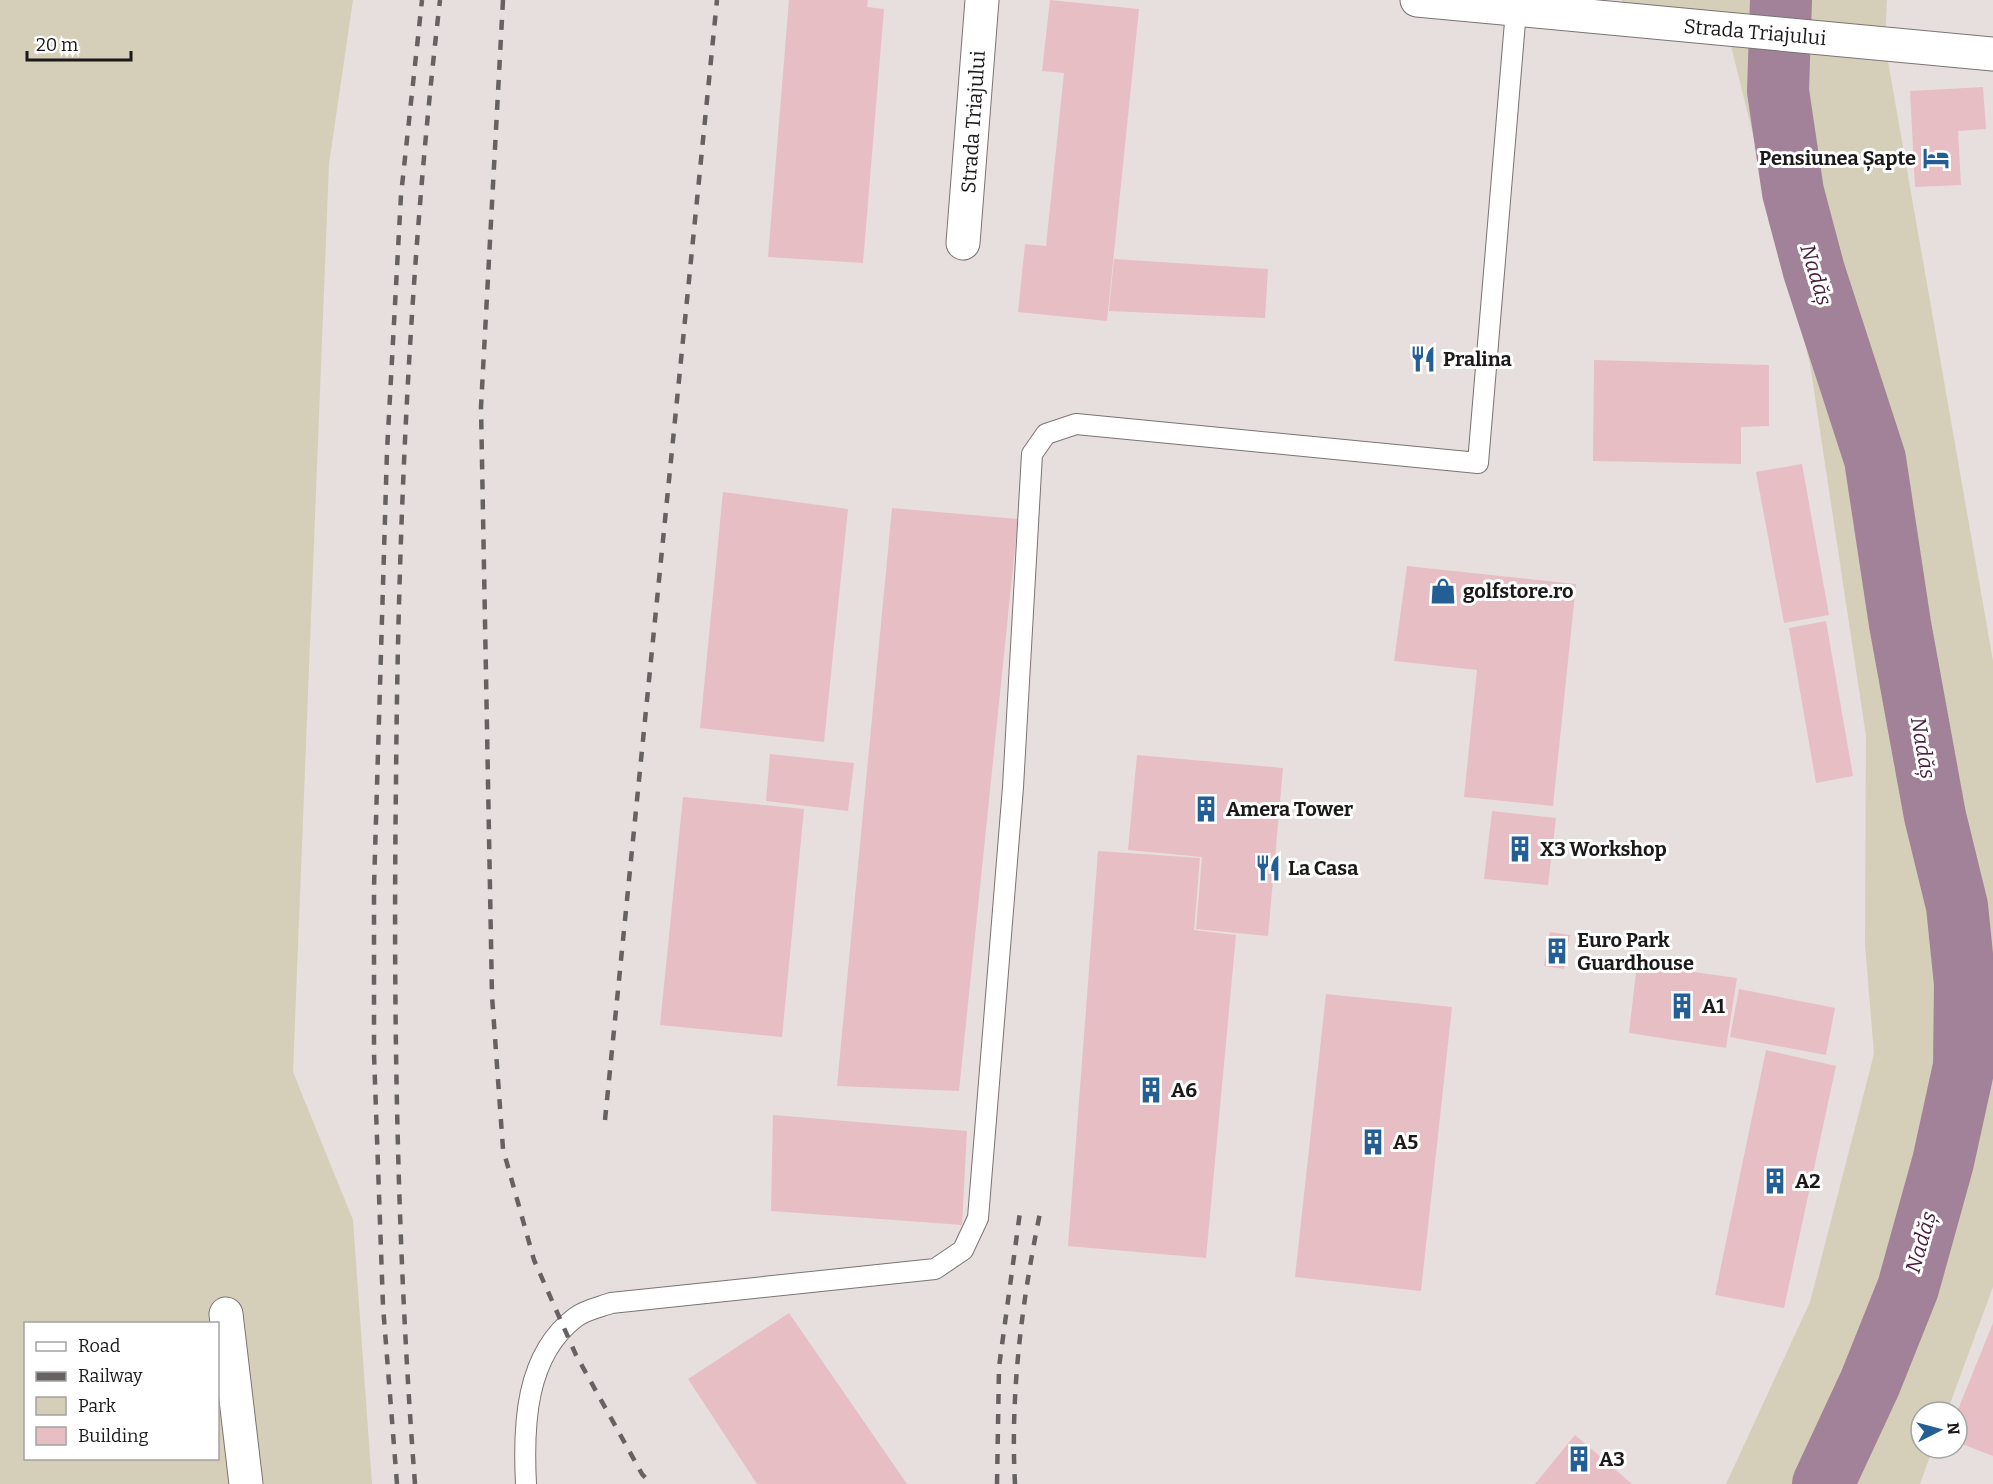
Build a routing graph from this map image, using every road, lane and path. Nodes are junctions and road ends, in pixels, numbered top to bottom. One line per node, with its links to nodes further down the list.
1 (982, 0): 6 (street, Strada Triajului)
2 (1417, 0): 4 (street, Strada Triajului)
3 (1582, 8): 4 (street, Strada Triajului); 5 (street, Strada Triajului)
4 (1516, 10): 9 (lane)
5 (1993, 54)
6 (963, 243)
7 (226, 1314): 8 (street)
8 (246, 1484)
9 (526, 1484)

